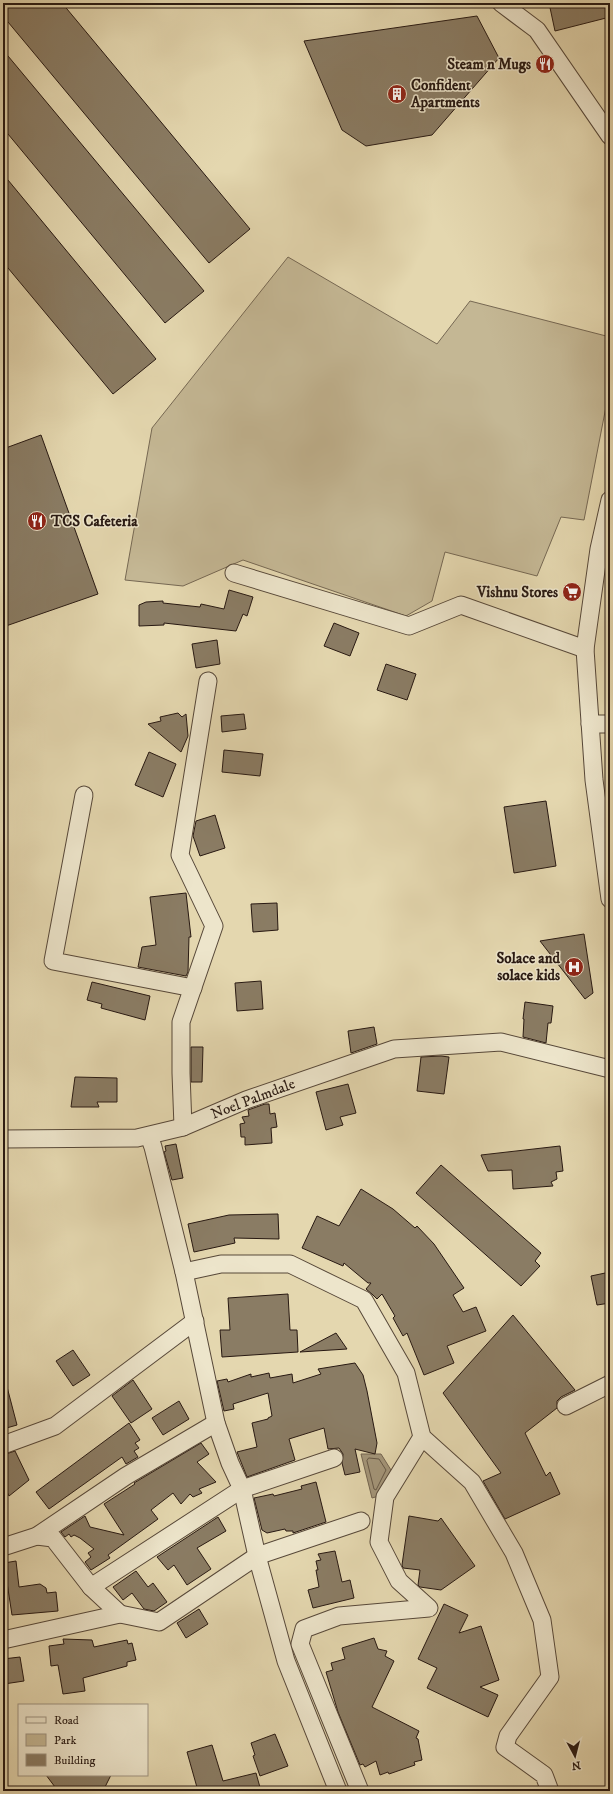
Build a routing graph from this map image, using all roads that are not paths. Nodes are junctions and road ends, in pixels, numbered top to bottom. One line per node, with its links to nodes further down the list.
1 (503, 3): 2 (street)
2 (610, 136)
3 (610, 500): 5 (street)
4 (234, 573): 6 (street)
5 (602, 578): 6 (street)
6 (585, 649): 8 (street)
7 (208, 681): 12 (street)
8 (590, 724): 9 (street); 11 (street)
9 (610, 724)
10 (84, 795): 12 (street)
11 (610, 899)
12 (193, 988): 14 (street)
13 (610, 1070): 14 (street, Noel Palmdale)
14 (183, 1127): 15 (street, Noel Palmdale)
15 (149, 1136): 16 (street, Noel Palmdale); 17 (street)
16 (3, 1139)
17 (184, 1272): 18 (street); 22 (street)
18 (195, 1321): 21 (street); 23 (street)
19 (610, 1384): 20 (street)
20 (566, 1406)
21 (216, 1423): 25 (street); 27 (street)
22 (422, 1437): 34 (street); 35 (street)
23 (3, 1445)
24 (334, 1458): 25 (street)
25 (242, 1489): 29 (street); 30 (street)
26 (361, 1521): 29 (street)
27 (37, 1536): 28 (street); 30 (street)
28 (3, 1547)
29 (256, 1556): 31 (street); 33 (street)
30 (91, 1587): 31 (street)
31 (120, 1614): 32 (street)
32 (3, 1640)
33 (338, 1791)
34 (360, 1791)
35 (550, 1791)

